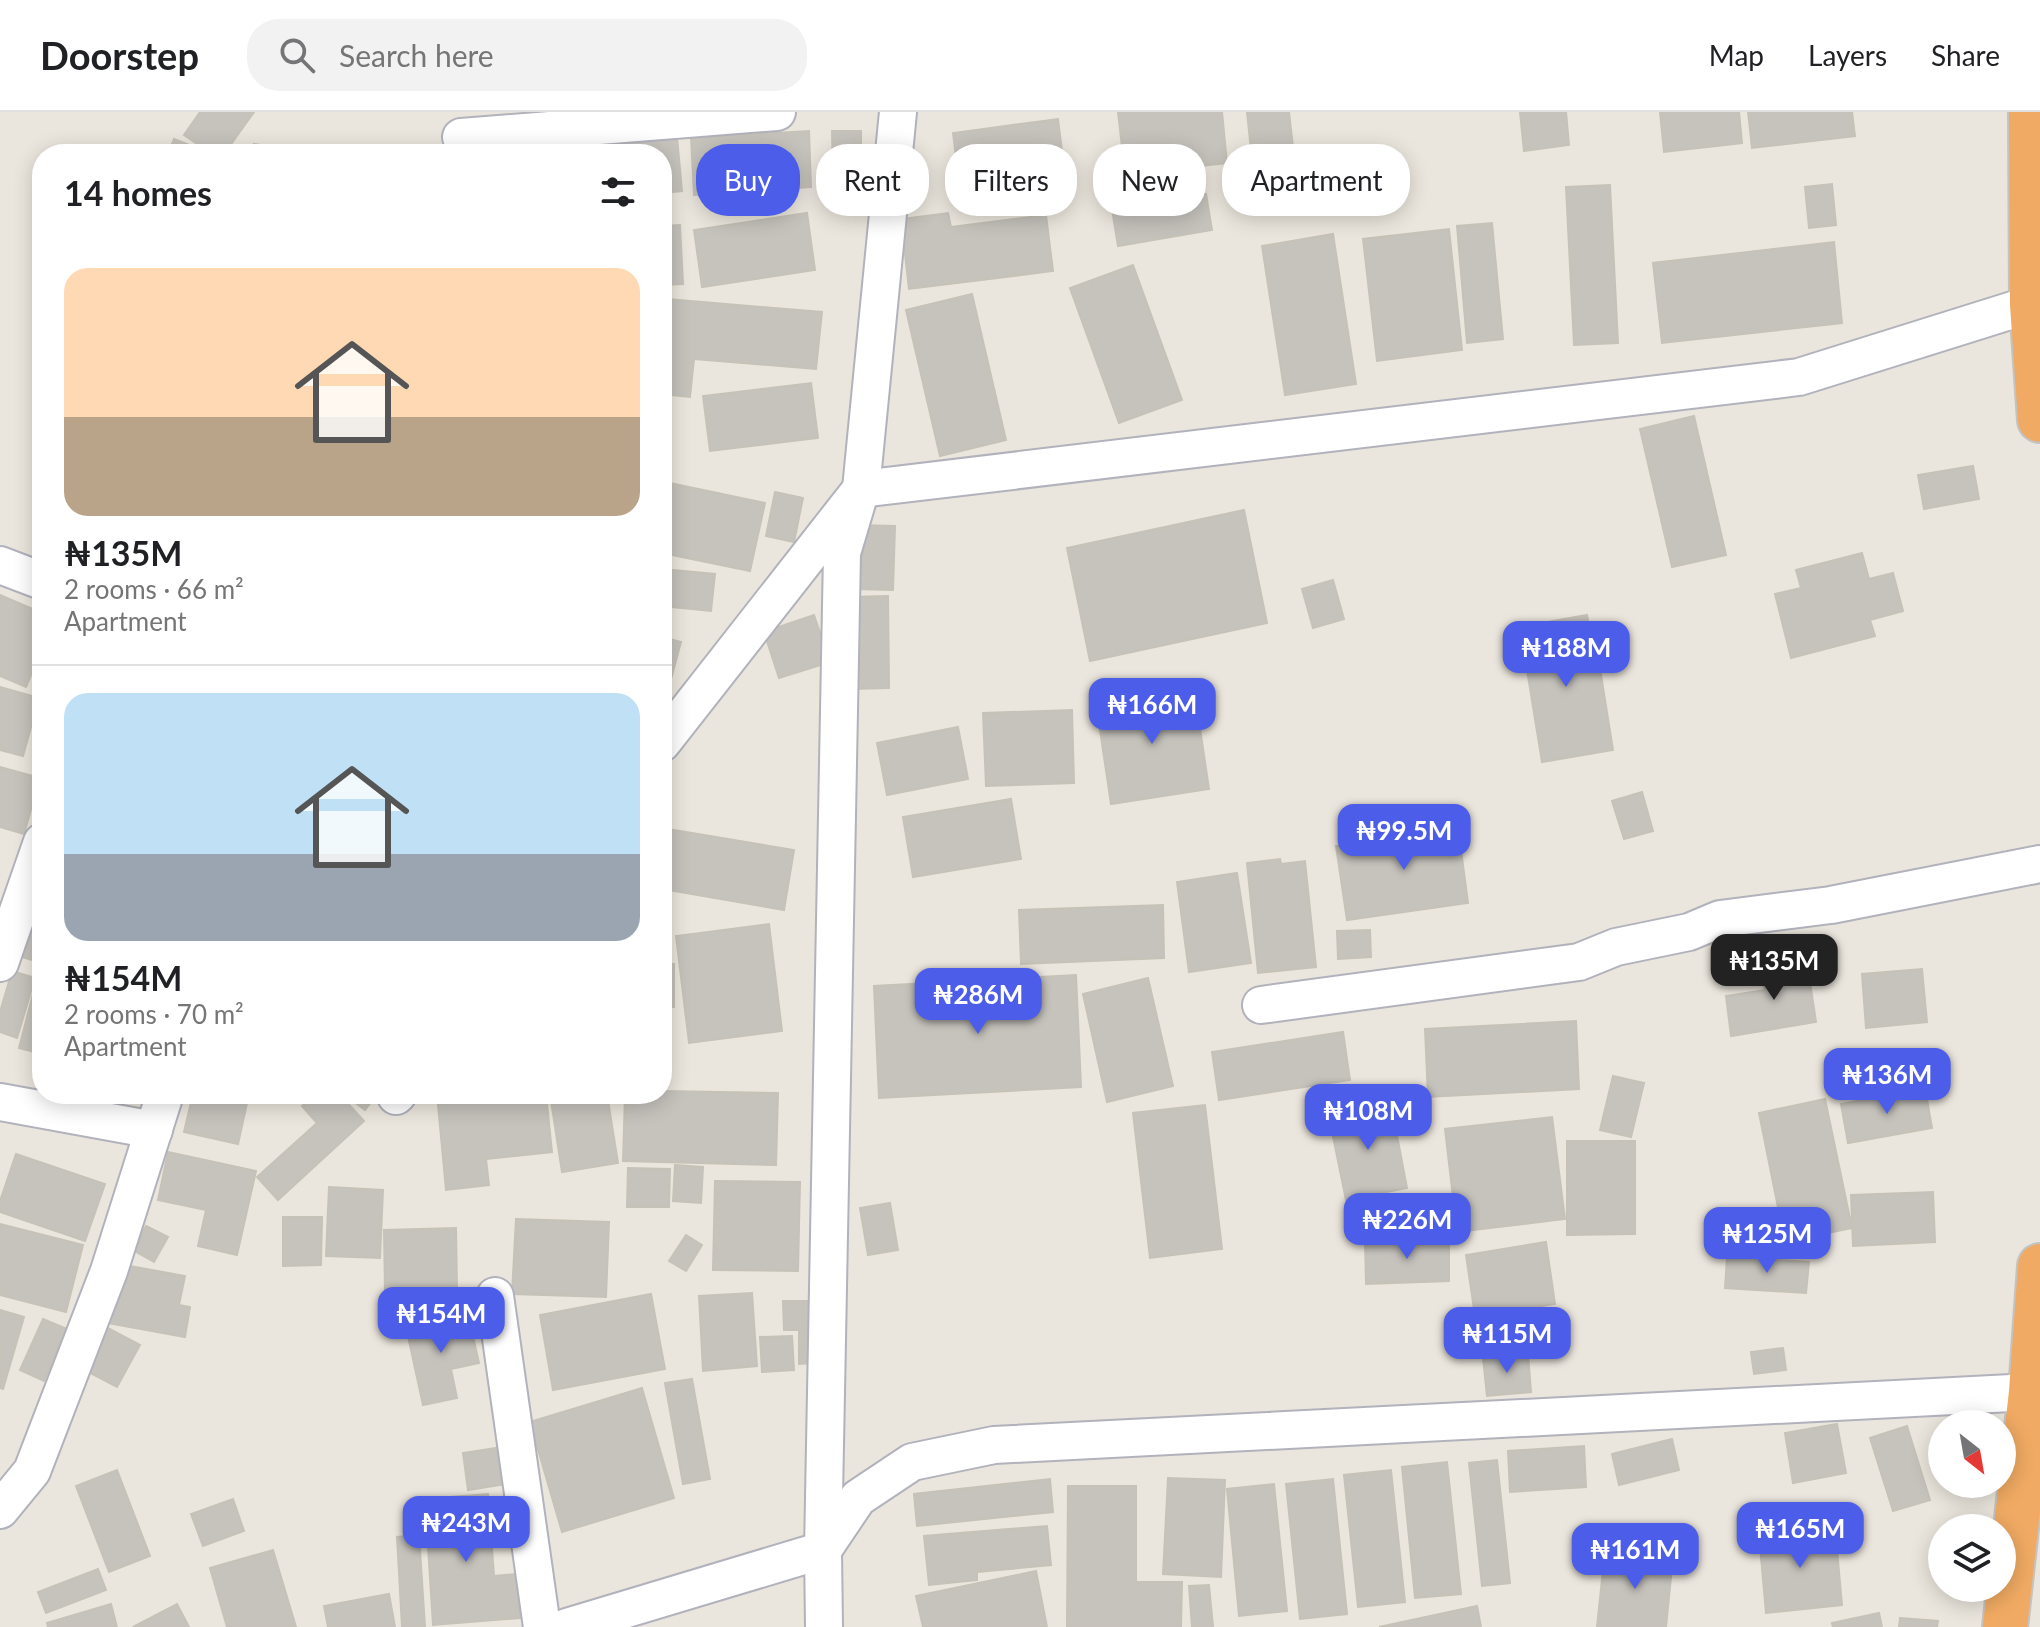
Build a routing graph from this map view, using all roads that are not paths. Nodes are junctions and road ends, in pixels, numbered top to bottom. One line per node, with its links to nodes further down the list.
1 (777, 112): 4 (street)
2 (898, 112): 7 (street)
3 (2031, 112): 5 (highway)
4 (461, 137)
5 (2032, 304): 6 (highway); 7 (street)
6 (2040, 420)
7 (861, 489): 10 (street); 22 (street)
8 (0, 565): 9 (street)
9 (32, 577)
10 (672, 730)
11 (2040, 864): 14 (street)
12 (32, 871): 13 (street)
13 (0, 963)
14 (1261, 1005)
15 (0, 1102): 17 (street)
16 (162, 1104): 17 (street)
17 (154, 1130): 21 (street)
18 (2040, 1266): 20 (highway)
19 (495, 1296): 23 (street)
20 (2031, 1392): 22 (street); 26 (highway)
21 (0, 1510)
22 (823, 1550): 24 (street); 25 (street)
23 (542, 1627)
24 (567, 1627)
25 (824, 1627)
26 (2005, 1627)

